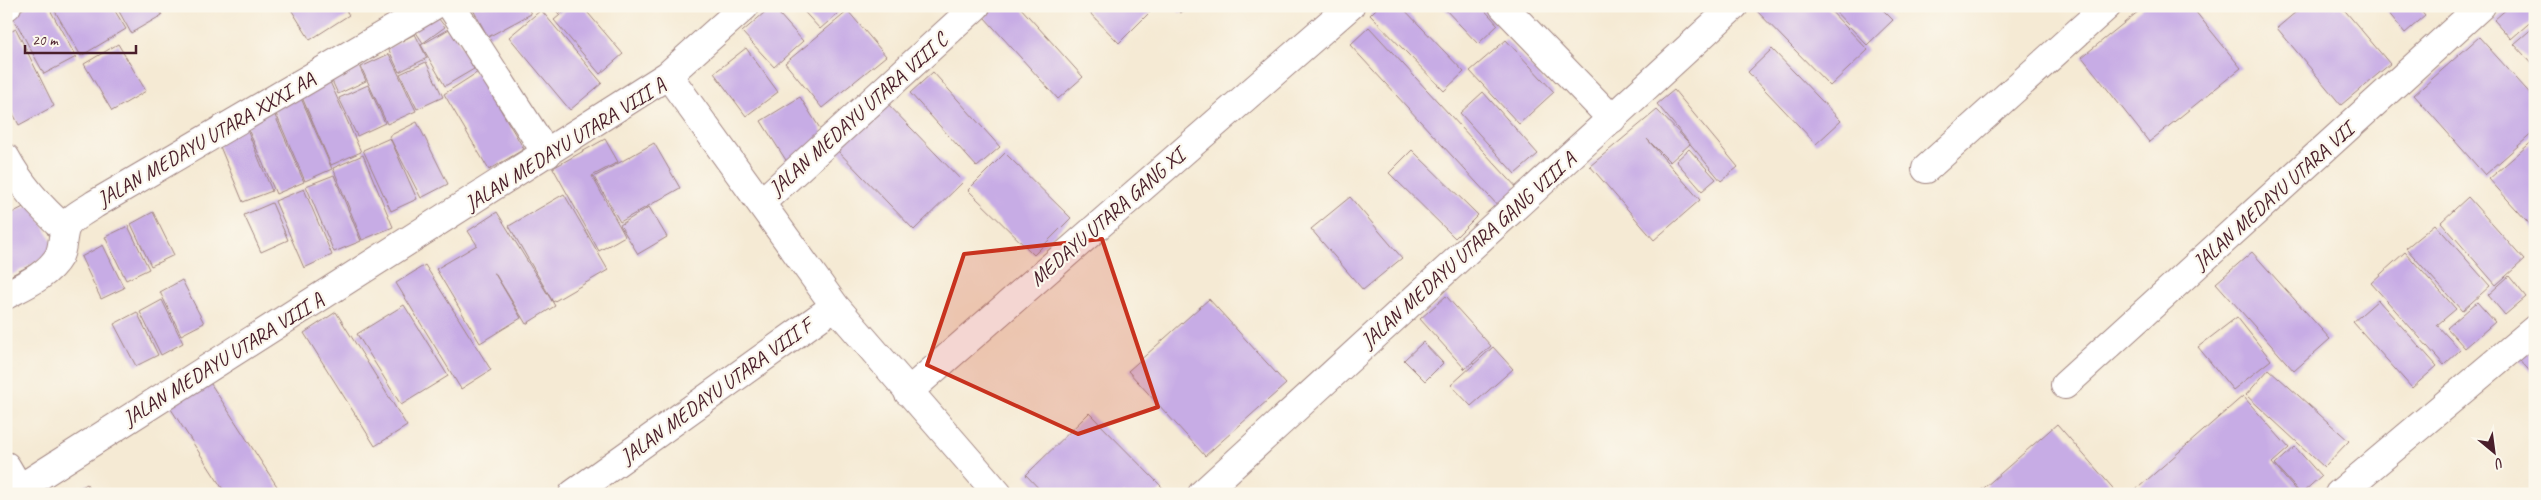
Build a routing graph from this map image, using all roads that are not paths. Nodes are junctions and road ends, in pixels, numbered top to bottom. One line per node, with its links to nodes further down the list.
1 (433, 6): 16 (street, JALAN MEDAYU UTARA XXXI AA)
2 (451, 6): 12 (street)
3 (745, 6): 10 (street)
4 (976, 6): 15 (street, JALAN MEDAYU UTARA VIII C)
5 (1350, 6): 21 (street, MEDAYU UTARA GANG XI)
6 (1503, 6): 11 (street)
7 (1734, 6): 11 (street, JALAN MEDAYU UTARA GANG VIII A)
8 (2107, 6): 14 (street)
9 (2481, 6): 20 (street, JALAN MEDAYU UTARA VII)
10 (668, 75): 12 (street, JALAN MEDAYU UTARA VIII A); 15 (street, JALAN MEDAYU UTARA VIII A)
11 (1612, 118): 25 (street, JALAN MEDAYU UTARA GANG VIII A)
12 (546, 154): 22 (street, JALAN MEDAYU UTARA VIII A)
13 (6, 158): 16 (street)
14 (1926, 169)
15 (762, 202): 18 (street, JALAN MEDAYU UTARA VIII A)
16 (65, 229): 17 (street)
17 (6, 295)
18 (835, 306): 21 (street, JALAN MEDAYU UTARA VIII A); 23 (street, JALAN MEDAYU UTARA VIII F)
19 (2535, 329): 26 (street)
20 (2065, 385)
21 (908, 392): 24 (street, JALAN MEDAYU UTARA VIII A)
22 (12, 483)
23 (574, 494)
24 (998, 494)
25 (1202, 494)
26 (2339, 494)

